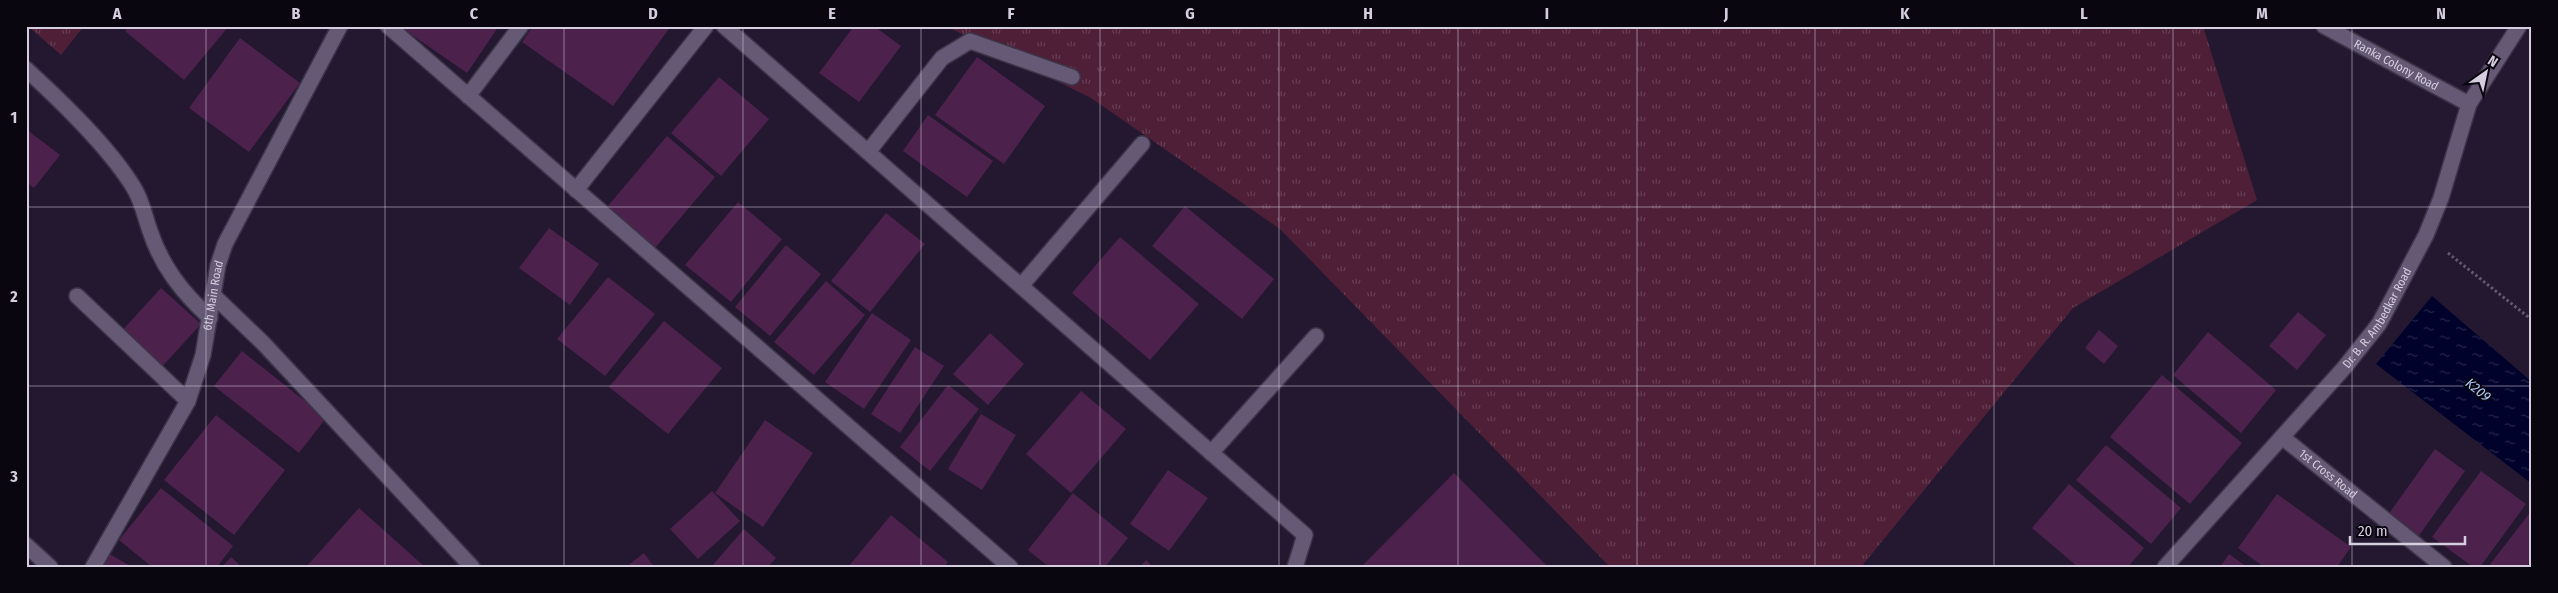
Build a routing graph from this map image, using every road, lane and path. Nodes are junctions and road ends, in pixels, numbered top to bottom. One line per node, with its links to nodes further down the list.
1 (340, 26): 18 (street, 6th Main Road)
2 (388, 26): 10 (street)
3 (520, 26): 10 (street)
4 (706, 26): 14 (street)
5 (724, 26): 13 (street)
6 (2324, 26): 11 (street, Ranka Colony Road)
7 (2519, 26): 11 (street, Dr. B. R. Ambedkar Road)
8 (26, 69): 19 (street)
9 (1072, 76): 13 (street)
10 (468, 96): 14 (street)
11 (2469, 104): 15 (street, Dr. B. R. Ambedkar Road)
12 (1142, 144): 16 (street)
13 (868, 152): 16 (street)
14 (576, 190): 29 (street)
15 (2426, 235): 20 (path); 23 (street, Dr. B. R. Ambedkar Road)
16 (1021, 286): 24 (street)
17 (77, 296): 22 (street)
18 (214, 296): 19 (street, 6th Main Road); 28 (street)
19 (210, 318): 22 (street, 6th Main Road)
20 (2532, 320)
21 (1316, 336): 24 (street)
22 (188, 400): 27 (street, 6th Main Road)
23 (2282, 437): 31 (street, Dr. B. R. Ambedkar Road); 32 (street, 1st Cross Road)
24 (1211, 453): 30 (street)
25 (26, 545): 26 (street)
26 (50, 567)
27 (93, 567)
28 (472, 567)
29 (1010, 567)
30 (1295, 567)
31 (2165, 567)
32 (2444, 567)

